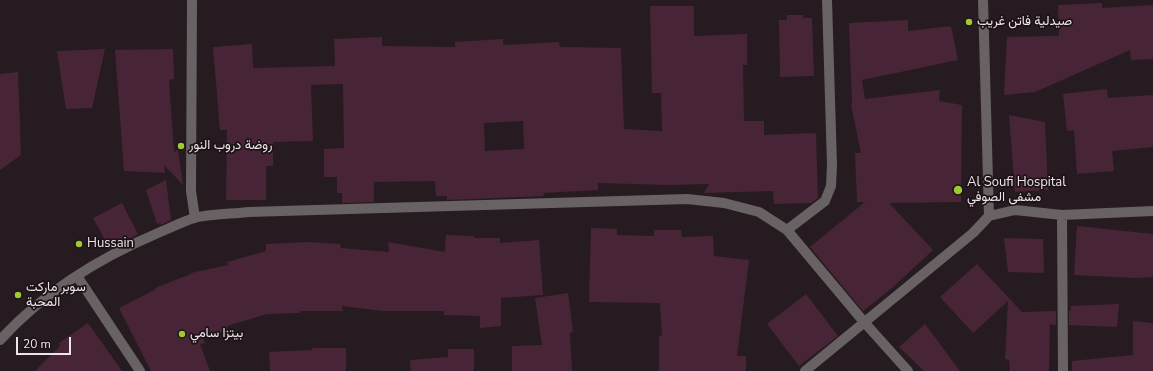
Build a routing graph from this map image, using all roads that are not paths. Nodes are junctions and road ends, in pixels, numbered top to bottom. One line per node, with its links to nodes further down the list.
1 (192, 0): 7 (street)
2 (827, 0): 8 (street)
3 (983, 0): 6 (street)
4 (1153, 211): 5 (street)
5 (1062, 215): 6 (street); 15 (street)
6 (989, 216): 10 (street)
7 (195, 218): 8 (street); 9 (street)
8 (787, 230): 10 (street)
9 (77, 276): 11 (street); 12 (street)
10 (864, 322): 13 (street); 14 (street)
11 (0, 340)
12 (140, 371)
13 (805, 371)
14 (908, 371)
15 (1063, 371)

